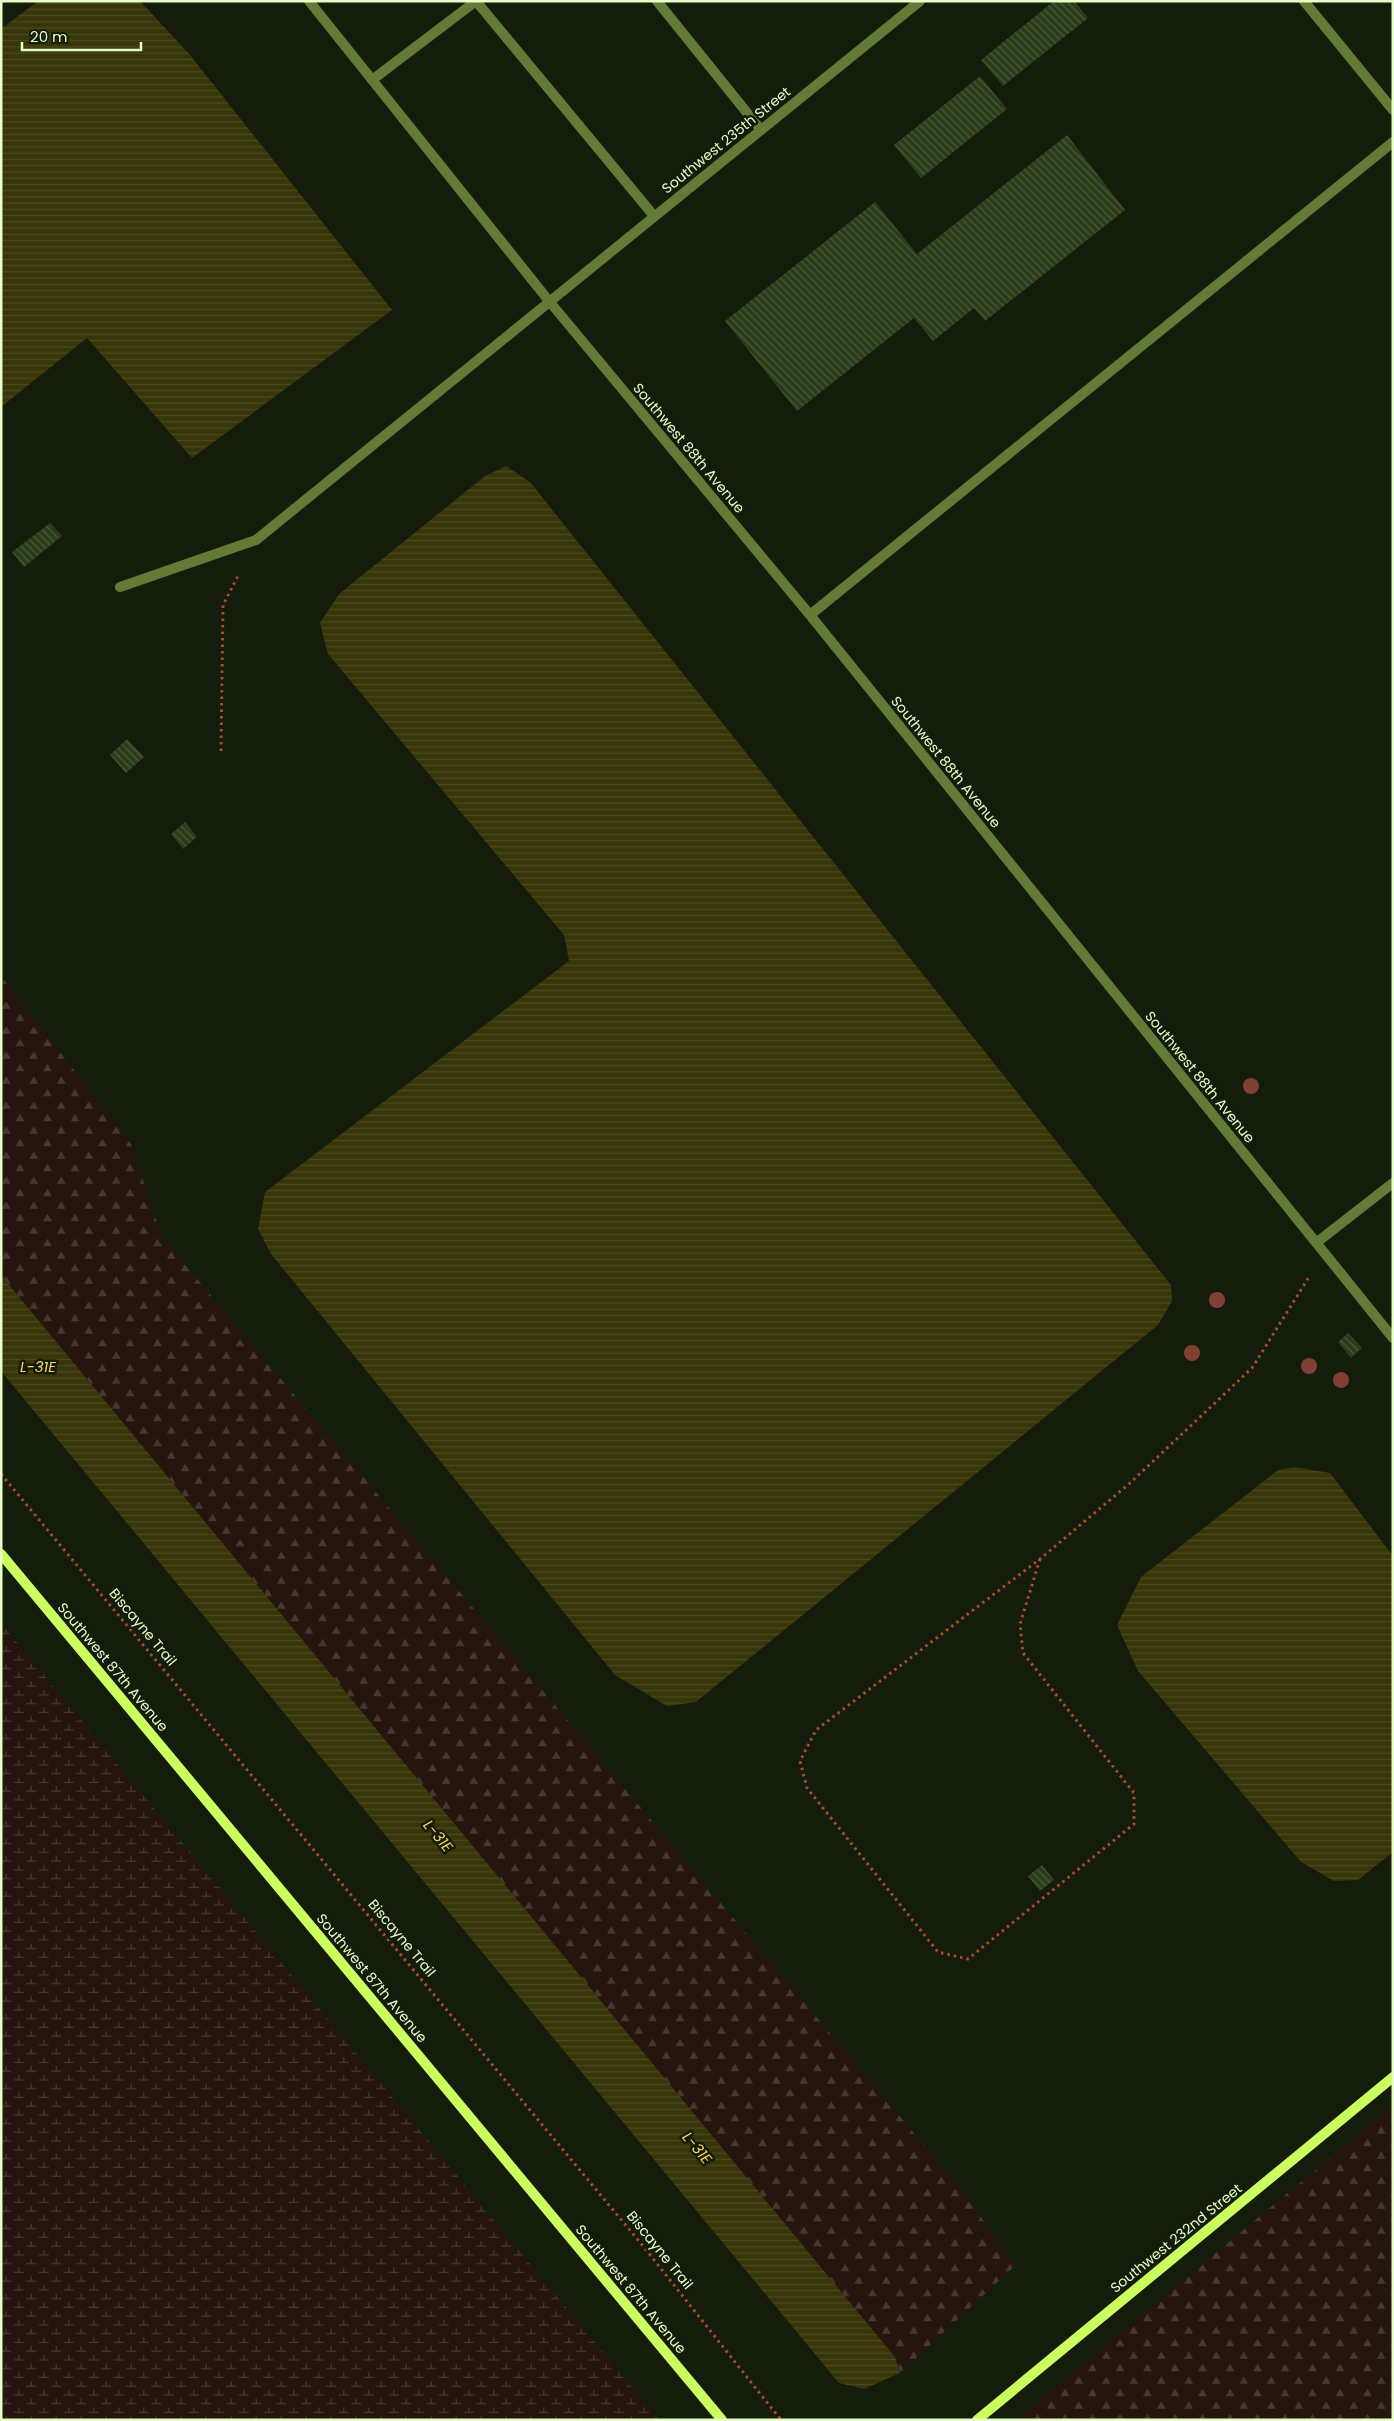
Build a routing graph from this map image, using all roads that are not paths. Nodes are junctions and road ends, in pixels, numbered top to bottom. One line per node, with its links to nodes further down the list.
1 (309, 1): 6 (lane, Southwest 88th Avenue)
2 (476, 1): 6 (lane); 10 (lane)
3 (656, 1): 8 (lane)
4 (920, 1): 8 (lane, Southwest 235th Street)
5 (1304, 1): 7 (lane)
6 (372, 80): 11 (lane, Southwest 88th Avenue)
7 (1393, 110)
8 (761, 130): 10 (lane, Southwest 235th Street)
9 (1393, 142): 13 (lane)
10 (654, 216): 11 (lane, Southwest 235th Street)
11 (550, 301): 12 (lane, Southwest 235th Street); 13 (lane, Southwest 88th Avenue)
12 (120, 587)
13 (810, 615): 15 (lane, Southwest 88th Avenue)
14 (1393, 1184): 15 (lane)
15 (1316, 1243): 16 (lane, Southwest 88th Avenue)
16 (1393, 1338)
17 (1, 1554): 19 (street, Southwest 87th Avenue)
18 (1393, 2077): 20 (street, Southwest 232nd Street)
19 (722, 2420)
20 (977, 2420)

